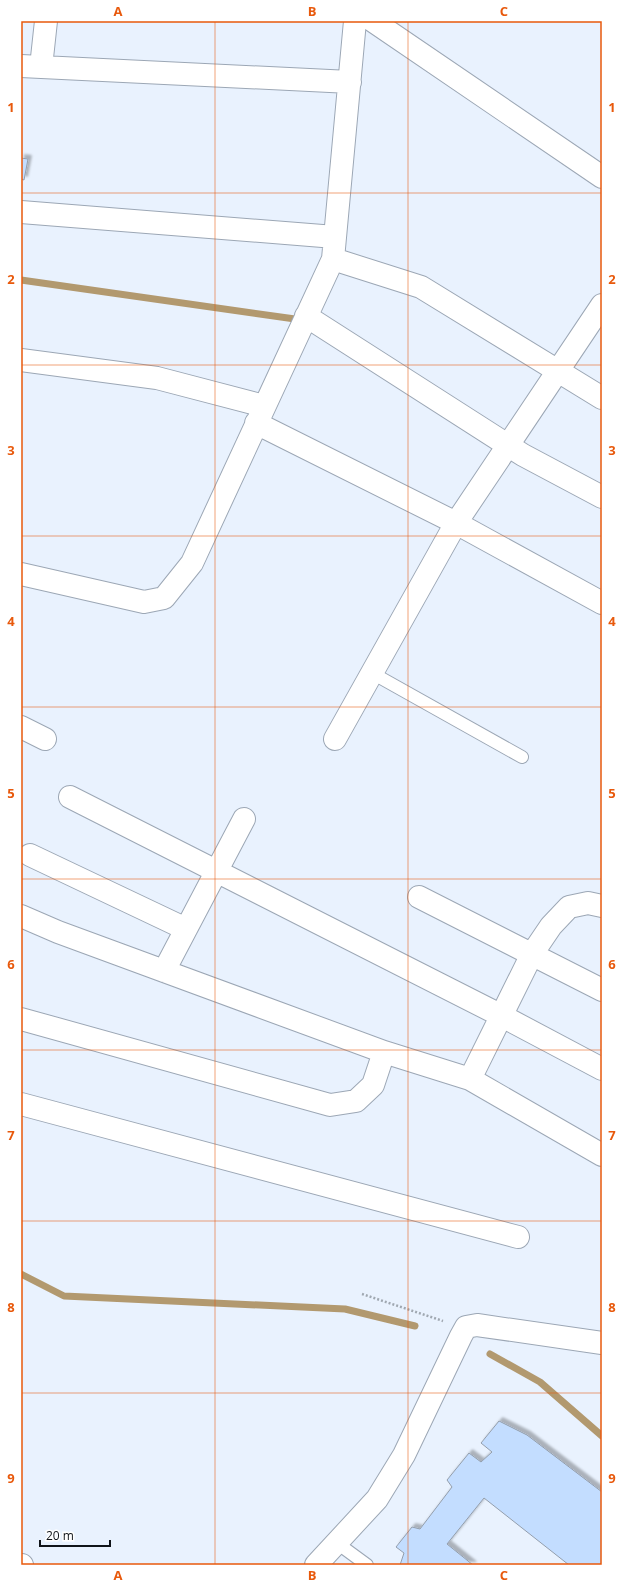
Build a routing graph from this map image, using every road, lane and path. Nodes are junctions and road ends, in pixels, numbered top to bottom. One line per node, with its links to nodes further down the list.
1 (46, 21): 4 (street)
2 (355, 21): 5 (street)
3 (373, 21): 6 (street)
4 (31, 66): 5 (street)
5 (350, 82): 8 (street)
6 (602, 177)
7 (21, 212): 8 (street)
8 (335, 237): 9 (street)
9 (333, 259): 11 (street); 13 (street)
10 (602, 305): 13 (street)
11 (306, 316): 15 (street); 16 (street)
12 (21, 360): 15 (street)
13 (558, 371): 14 (street); 16 (street)
14 (602, 398)
15 (260, 415): 18 (street); 19 (street)
16 (508, 445): 17 (street); 18 (street)
17 (602, 497)
18 (456, 523): 20 (street); 21 (street)
19 (21, 574)
20 (602, 603)
21 (372, 673): 24 (street); 25 (lane)
22 (21, 727): 23 (street)
23 (45, 739)
24 (335, 739)
25 (522, 757)
26 (70, 798): 29 (street)
27 (244, 819): 29 (street)
28 (30, 855): 33 (street)
29 (216, 871): 33 (street); 37 (street)
30 (419, 896): 34 (street)
31 (602, 906): 34 (street)
32 (21, 916): 35 (street)
33 (186, 929): 35 (street)
34 (532, 954): 36 (street); 37 (street)
35 (164, 971): 39 (street)
36 (602, 990)
37 (502, 1016): 40 (street); 41 (street)
38 (21, 1019): 39 (street)
39 (384, 1052): 41 (street)
40 (602, 1069)
41 (470, 1079): 43 (street)
42 (21, 1104): 44 (street)
43 (602, 1155)
44 (518, 1237)
45 (362, 1294): 46 (path)
46 (466, 1328): 47 (street); 48 (street)
47 (602, 1343)
48 (337, 1542): 49 (street); 50 (lane)
49 (316, 1565)
50 (366, 1565)

